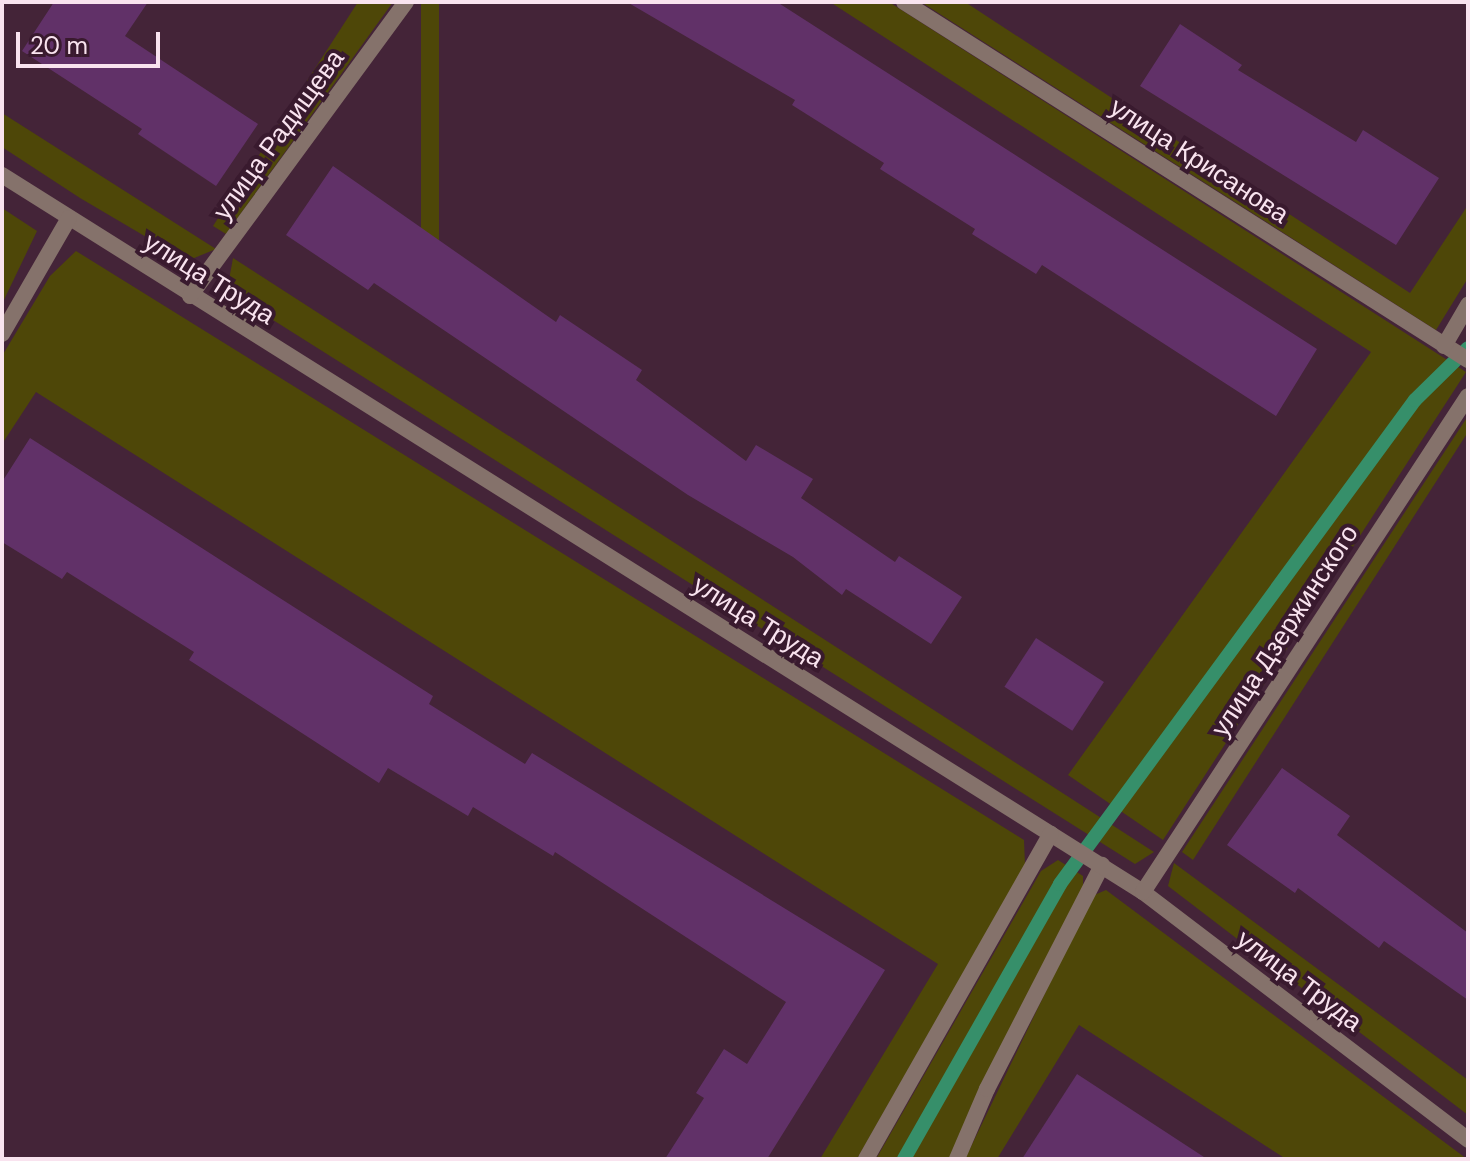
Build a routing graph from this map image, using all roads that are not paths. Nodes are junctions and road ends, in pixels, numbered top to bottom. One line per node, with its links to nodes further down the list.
1 (406, 2): 5 (street, улица Радищева)
2 (904, 2): 8 (street, улица Крисанова)
3 (2, 175): 4 (street, улица Труда)
4 (69, 218): 5 (street, улица Труда); 7 (street)
5 (190, 296): 11 (street, улица Труда)
6 (1468, 305): 8 (street)
7 (2, 334)
8 (1444, 346): 9 (street, улица Крисанова)
9 (1468, 360)
10 (1468, 396): 13 (street, улица Дзержинского)
11 (1051, 834): 12 (street, улица Труда); 15 (street)
12 (1102, 865): 13 (street, улица Труда); 16 (street)
13 (1143, 892): 14 (street, улица Труда)
14 (1468, 1140)
15 (866, 1159)
16 (957, 1159)

